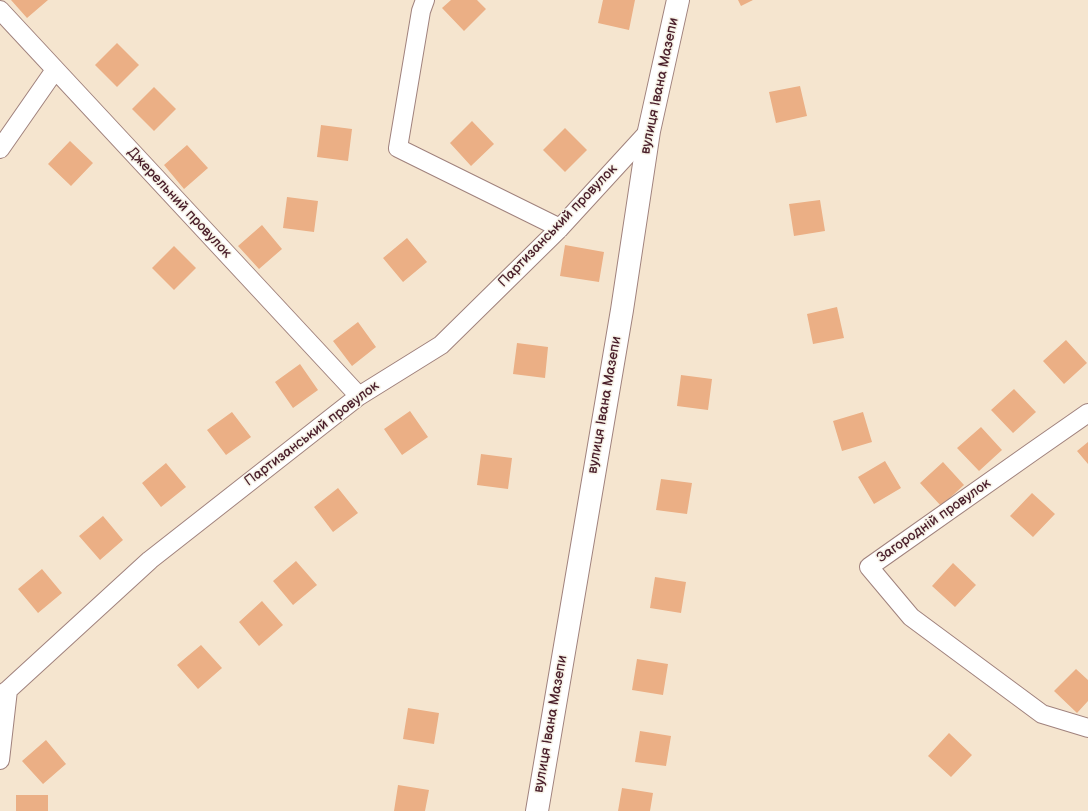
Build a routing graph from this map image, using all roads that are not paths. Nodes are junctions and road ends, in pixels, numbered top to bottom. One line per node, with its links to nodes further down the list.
1 (425, 0): 7 (street)
2 (678, 0): 5 (street, вулиця Івана Мазепи)
3 (0, 10): 4 (street, Джерельний провулок)
4 (55, 70): 6 (street); 8 (street, Джерельний провулок)
5 (648, 131): 7 (street, Партизанський провулок); 13 (street, вулиця Івана Мазепи)
6 (0, 148)
7 (560, 228): 8 (street, Партизанський провулок)
8 (359, 396): 10 (street, Партизанський провулок)
9 (1088, 413): 11 (street, Загородній провулок)
10 (4, 692): 12 (street)
11 (1088, 728)
12 (0, 760)
13 (537, 811)

